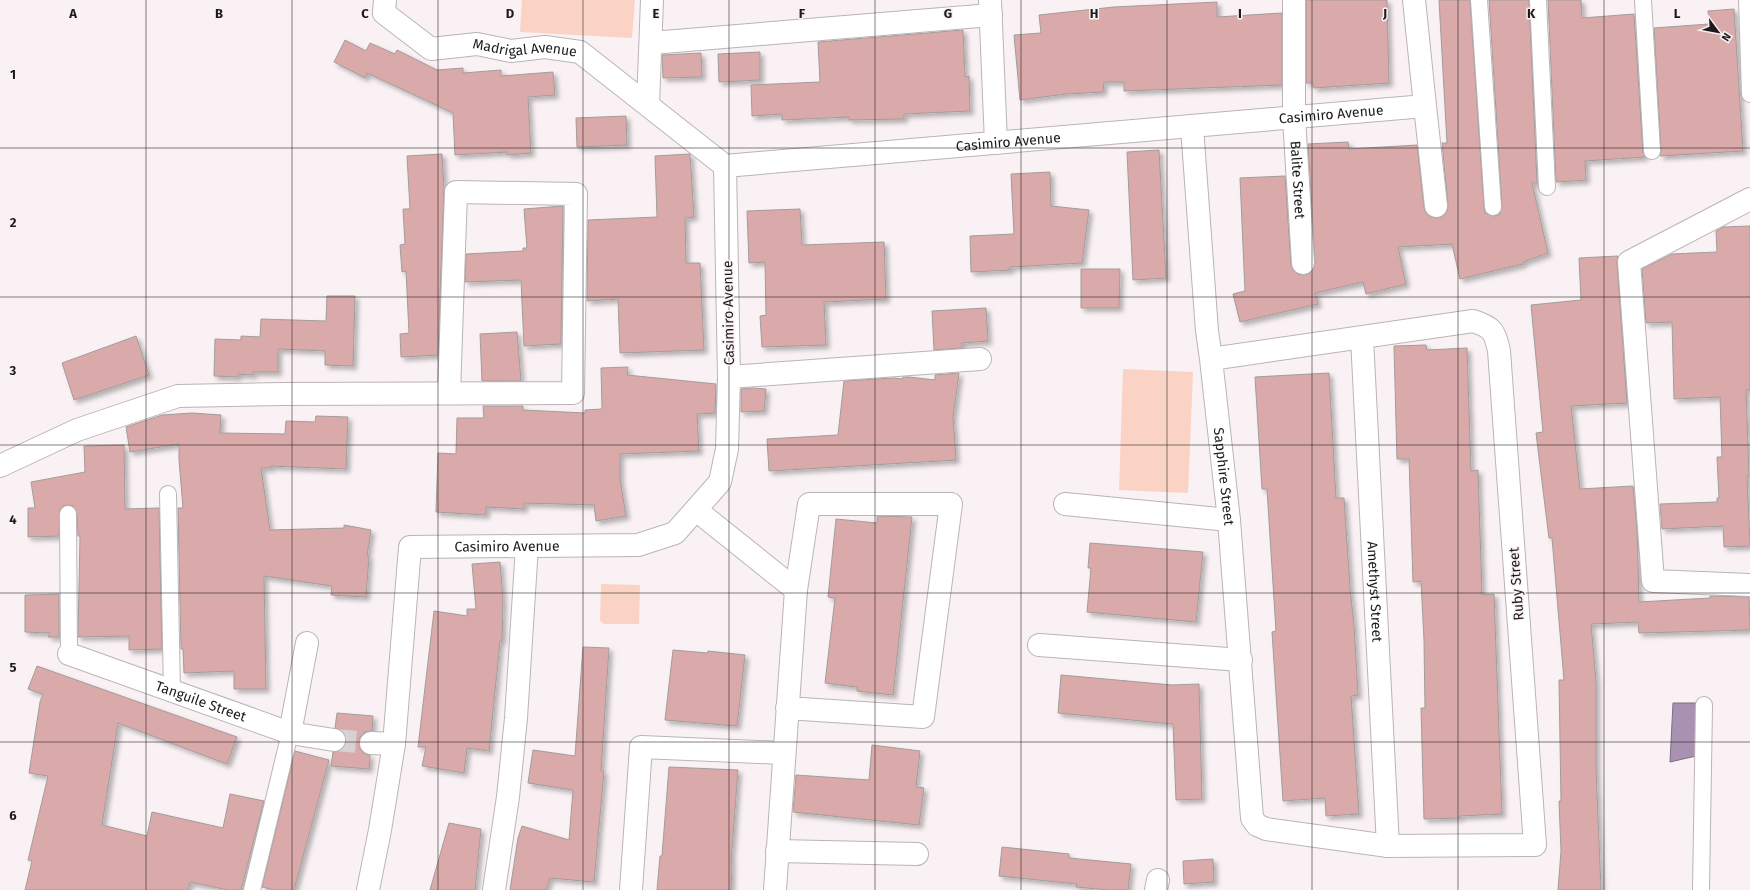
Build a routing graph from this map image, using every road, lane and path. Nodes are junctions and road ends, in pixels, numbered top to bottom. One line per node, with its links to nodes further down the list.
1 (386, 0): 12 (street, Madrigal Avenue)
2 (652, 0): 10 (street)
3 (1294, 0): 14 (street, Balite Street)
4 (1414, 0): 13 (street)
5 (1478, 0): 22 (lane)
6 (1538, 0): 19 (lane)
7 (1643, 0): 17 (lane)
8 (1747, 0): 11 (lane)
9 (991, 8): 10 (street); 16 (street)
10 (650, 43): 12 (street)
11 (1750, 94)
12 (648, 105): 18 (street, Madrigal Avenue)
13 (1425, 106): 14 (street, Casimiro Avenue); 21 (street)
14 (1294, 118): 15 (street, Casimiro Avenue); 23 (street, Balite Street)
15 (1192, 127): 16 (street, Casimiro Avenue); 26 (street, Sapphire Street)
16 (996, 143): 18 (street, Casimiro Avenue)
17 (1652, 151)
18 (725, 166): 27 (street, Casimiro Avenue)
19 (1547, 187)
20 (1750, 199): 36 (street)
21 (1436, 206)
22 (1493, 207)
23 (1303, 264)
24 (1362, 338): 26 (street); 50 (street, Amethyst Street); 50 (street, Ruby Street)
25 (980, 359): 27 (street)
26 (1211, 359): 34 (street, Sapphire Street)
27 (729, 377): 32 (street, Casimiro Avenue)
28 (449, 393): 28 (street); 29 (street)
29 (0, 466)
30 (168, 494): 42 (lane)
31 (1065, 504): 34 (street)
32 (696, 510): 35 (street, Casimiro Avenue); 37 (street)
33 (68, 514): 40 (lane)
34 (1229, 520): 41 (street, Sapphire Street)
35 (527, 546): 48 (street, Casimiro Avenue); 55 (street)
36 (1750, 585)
37 (796, 590): 44 (street); 44 (street)
38 (307, 643): 45 (street)
39 (1039, 645): 41 (street)
40 (69, 654): 42 (street, Tanguile Street)
41 (1241, 660): 50 (street, Sapphire Street)
42 (172, 691): 45 (street, Tanguile Street)
43 (1704, 705): 58 (lane)
44 (786, 708): 49 (street)
45 (290, 733): 46 (street, Tanguile Street); 53 (lane)
46 (334, 740)
47 (371, 743): 48 (street)
48 (394, 744): 54 (street, Casimiro Avenue)
49 (784, 753): 51 (street); 56 (street)
50 (1388, 846)
51 (777, 851): 52 (street); 57 (street)
52 (917, 854)
53 (252, 890)
54 (368, 890)
55 (494, 890)
56 (631, 890)
57 (775, 890)
58 (1701, 890)

